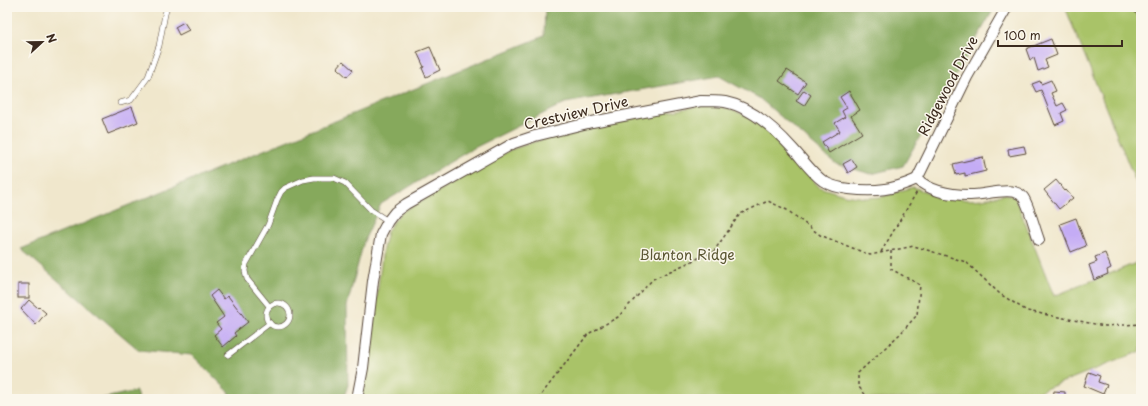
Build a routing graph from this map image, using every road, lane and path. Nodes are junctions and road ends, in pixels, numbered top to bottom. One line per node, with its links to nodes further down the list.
1 (167, 7): 5 (lane)
2 (1007, 7): 6 (street, Ridgewood Drive)
3 (1132, 7): 4 (path)
4 (1141, 20)
5 (120, 103)
6 (919, 181): 7 (street, Crestview Drive); 8 (street); 10 (path)
7 (388, 221): 11 (lane); 15 (street, Crestview Drive)
8 (1039, 240)
9 (891, 250): 10 (path); 13 (path); 17 (path)
10 (881, 252): 16 (path)
11 (269, 306): 12 (lane); 12 (lane)
12 (270, 323): 14 (lane)
13 (1141, 324)
14 (228, 355)
15 (357, 399)
16 (538, 399)
17 (869, 399)

